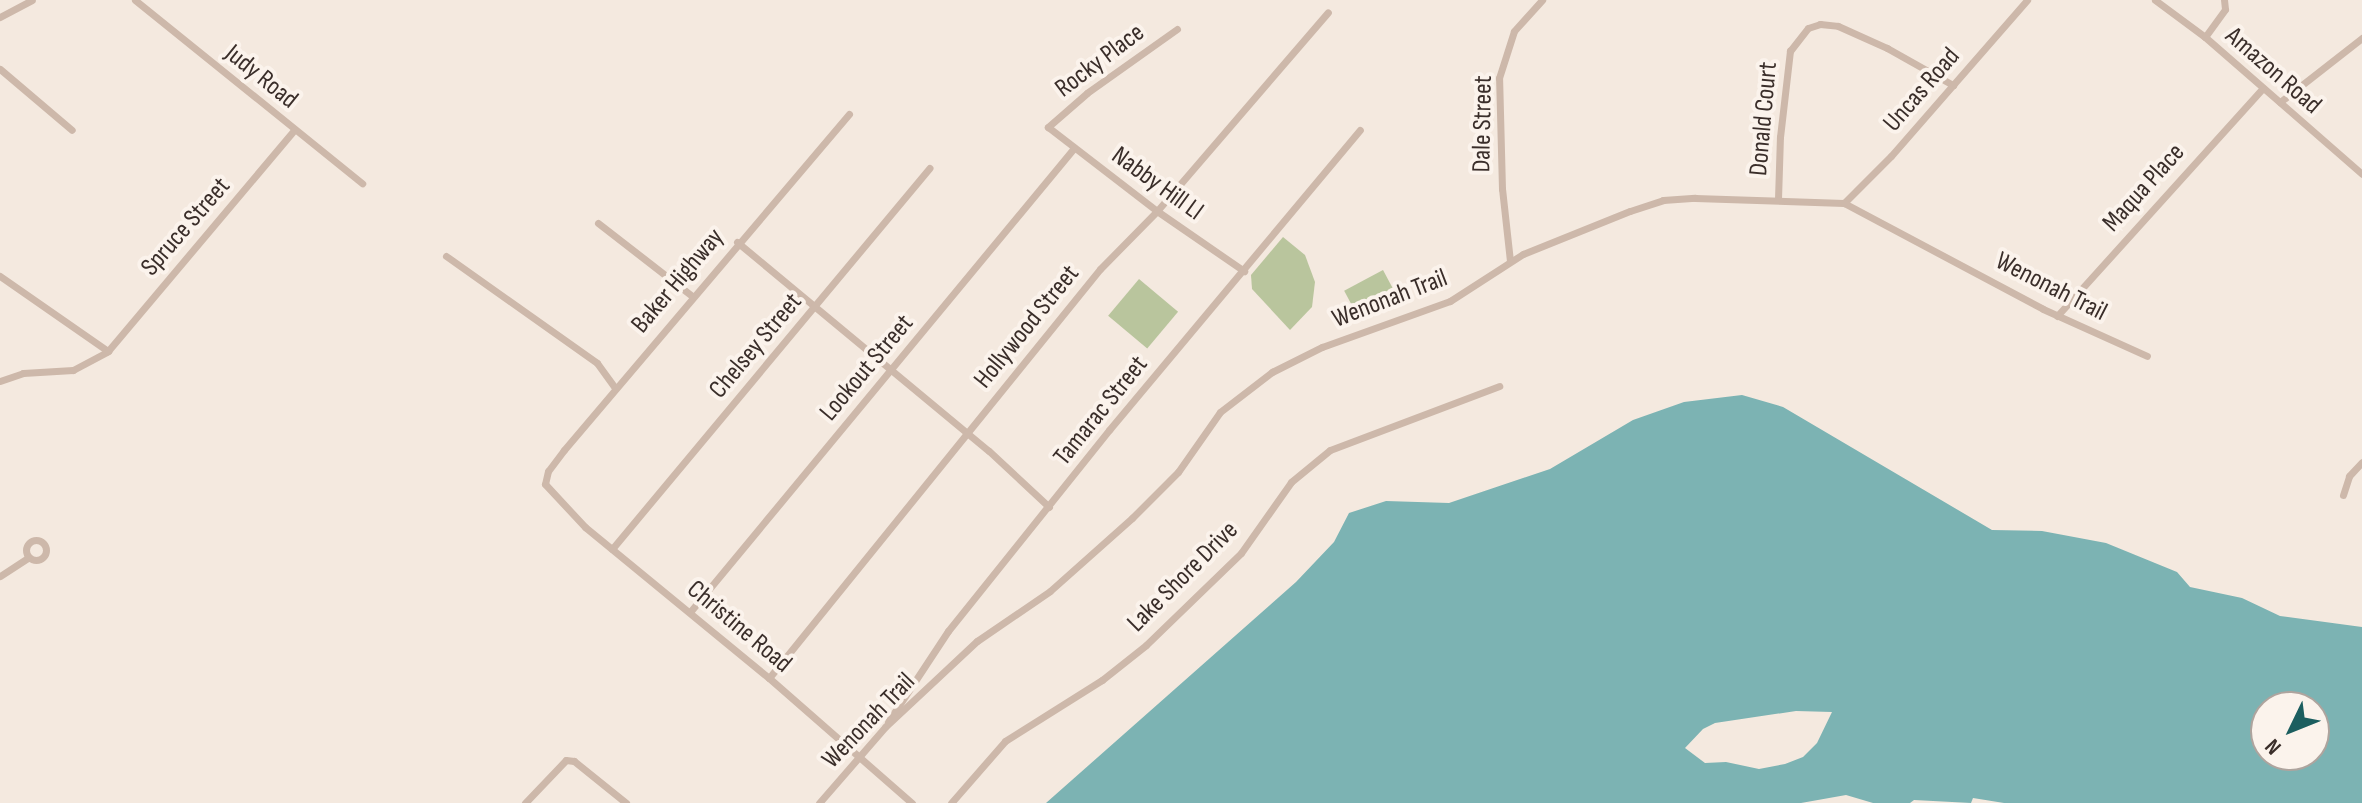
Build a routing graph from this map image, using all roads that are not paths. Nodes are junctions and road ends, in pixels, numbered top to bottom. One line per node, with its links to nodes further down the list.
1 (32, 0): 8 (street)
2 (135, 0): 19 (street, Judy Road)
3 (1542, 0): 31 (street, Dale Street)
4 (2027, 0): 13 (street, Uncas Road)
5 (2155, 0): 10 (street, Amazon Road)
6 (2224, 0): 10 (street)
7 (1328, 12): 27 (street, Hollywood Street)
8 (0, 17)
9 (1177, 29): 17 (street, Rocky Place)
10 (2205, 37): 14 (street, Amazon Road)
11 (2362, 38): 15 (street)
12 (0, 69): 18 (street)
13 (1953, 85): 25 (street, Donald Court); 26 (street, Uncas Road)
14 (2263, 88): 15 (street, Amazon Road); 36 (street, Maqua Place)
15 (2280, 102): 23 (street, Amazon Road)
16 (849, 114): 29 (street, Baker Highway)
17 (1048, 127): 21 (street, Nabby Hill Ll)
18 (72, 130)
19 (294, 130): 24 (street, Judy Road); 37 (street, Spruce Street)
20 (1360, 130): 32 (street, Tamarac Street)
21 (1074, 148): 27 (street, Nabby Hill Ll); 39 (street, Lookout Street)
22 (930, 168): 35 (street, Chelsey Street)
23 (2362, 174)
24 (362, 183)
25 (1778, 199): 26 (street, Wenonah Trail); 31 (street, Wenonah Trail)
26 (1844, 203): 36 (street, Wenonah Trail)
27 (1157, 211): 32 (street, Nabby Hill Ll); 43 (street, Hollywood Street)
28 (598, 223): 34 (street)
29 (737, 242): 34 (street, Baker Highway); 35 (street)
30 (446, 256): 42 (street)
31 (1510, 261): 53 (street, Wenonah Trail)
32 (1244, 271): 47 (street, Tamarac Street)
33 (0, 276): 37 (street)
34 (692, 296): 42 (street, Baker Highway)
35 (815, 307): 39 (street); 48 (street, Chelsey Street)
36 (2057, 316): 38 (street, Wenonah Trail)
37 (108, 351): 40 (street)
38 (2147, 356)
39 (890, 372): 43 (street); 51 (street, Lookout Street)
40 (0, 381)
41 (1499, 386): 59 (street, Lake Shore Drive)
42 (615, 388): 45 (street, Baker Highway)
43 (967, 433): 47 (street); 52 (street, Hollywood Street)
44 (2362, 462): 46 (street)
45 (545, 480): 48 (street, Christine Road)
46 (2343, 495)
47 (1049, 507): 53 (street, Tamarac Street)
48 (612, 549): 51 (street, Christine Road)
49 (28, 558): 50 (street)
50 (0, 576)
51 (690, 612): 52 (street, Christine Road)
52 (769, 678): 54 (street, Christine Road)
53 (885, 727): 54 (street, Wenonah Trail)
54 (861, 756): 57 (street, Wenonah Trail); 58 (street, Christine Road)
55 (525, 803): 56 (street)
56 (626, 803)
57 (819, 803)
58 (912, 803)
59 (951, 803)

